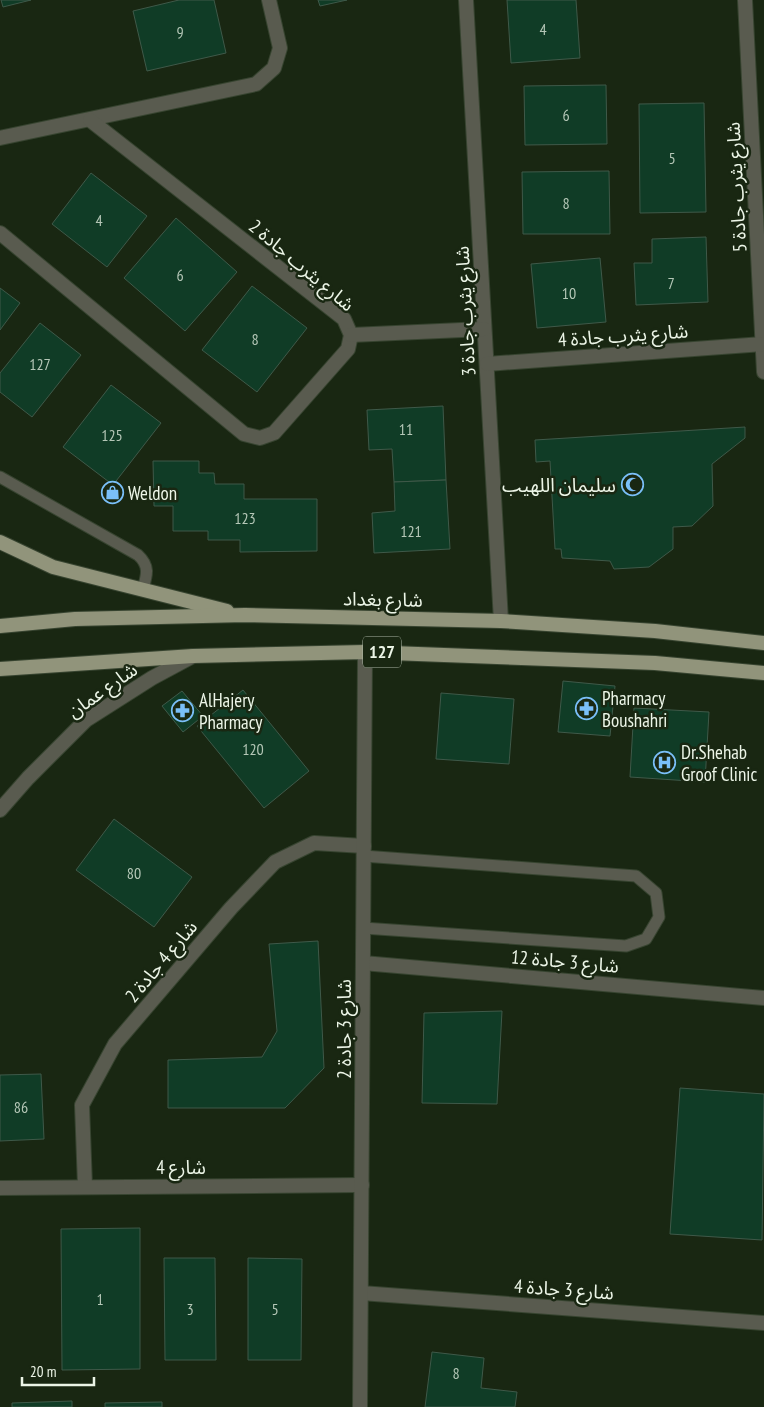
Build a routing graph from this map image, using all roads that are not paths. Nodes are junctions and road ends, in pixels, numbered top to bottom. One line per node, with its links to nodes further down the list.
1 (269, 0): 4 (street)
2 (466, 0): 8 (street, شارع يثرب جادة 3)
3 (745, 0): 6 (street, شارع يثرب جادة 5)
4 (90, 120): 5 (street); 9 (street, شارع يثرب جادة 2)
5 (0, 138)
6 (758, 147): 10 (street, شارع يثرب جادة 5)
7 (0, 234): 9 (street, شارع يثرب جادة 2)
8 (484, 328): 9 (street); 11 (street, شارع يثرب جادة 3)
9 (351, 334)
10 (762, 344): 11 (street, شارع يثرب جادة 4); 12 (street, شارع يثرب جادة 5)
11 (486, 364): 17 (street, شارع يثرب جادة 3)
12 (764, 372)
13 (0, 477): 15 (lane)
14 (0, 542): 15 (main road)
15 (143, 589): 16 (main road)
16 (245, 615): 17 (main road, شارع بغداد / 127); 18 (main road, شارع بغداد / 127)
17 (501, 621): 19 (main road, شارع بغداد / 127)
18 (0, 626)
19 (764, 643)
20 (365, 652): 21 (main road, 127); 23 (main road, 127); 25 (street, شارع 3 جادة 2)
21 (193, 656): 22 (main road, 127); 24 (street, شارع عمان)
22 (0, 669)
23 (764, 673)
24 (0, 810)
25 (364, 851): 26 (street, شارع 3 جادة 2); 26 (lane); 30 (street, شارع 4 جادة 2)
26 (363, 928): 27 (street, شارع 3 جادة 2)
27 (363, 963): 28 (street, شارع 3 جادة 12); 29 (street, شارع 3 جادة 2)
28 (764, 998)
29 (362, 1185): 30 (street, شارع 4); 32 (street, شارع 3 جادة 2)
30 (85, 1186): 31 (street, شارع 4)
31 (0, 1188)
32 (361, 1293): 33 (street, شارع 3 جادة 4); 34 (street, شارع 3 جادة 2)
33 (764, 1323)
34 (360, 1407)

